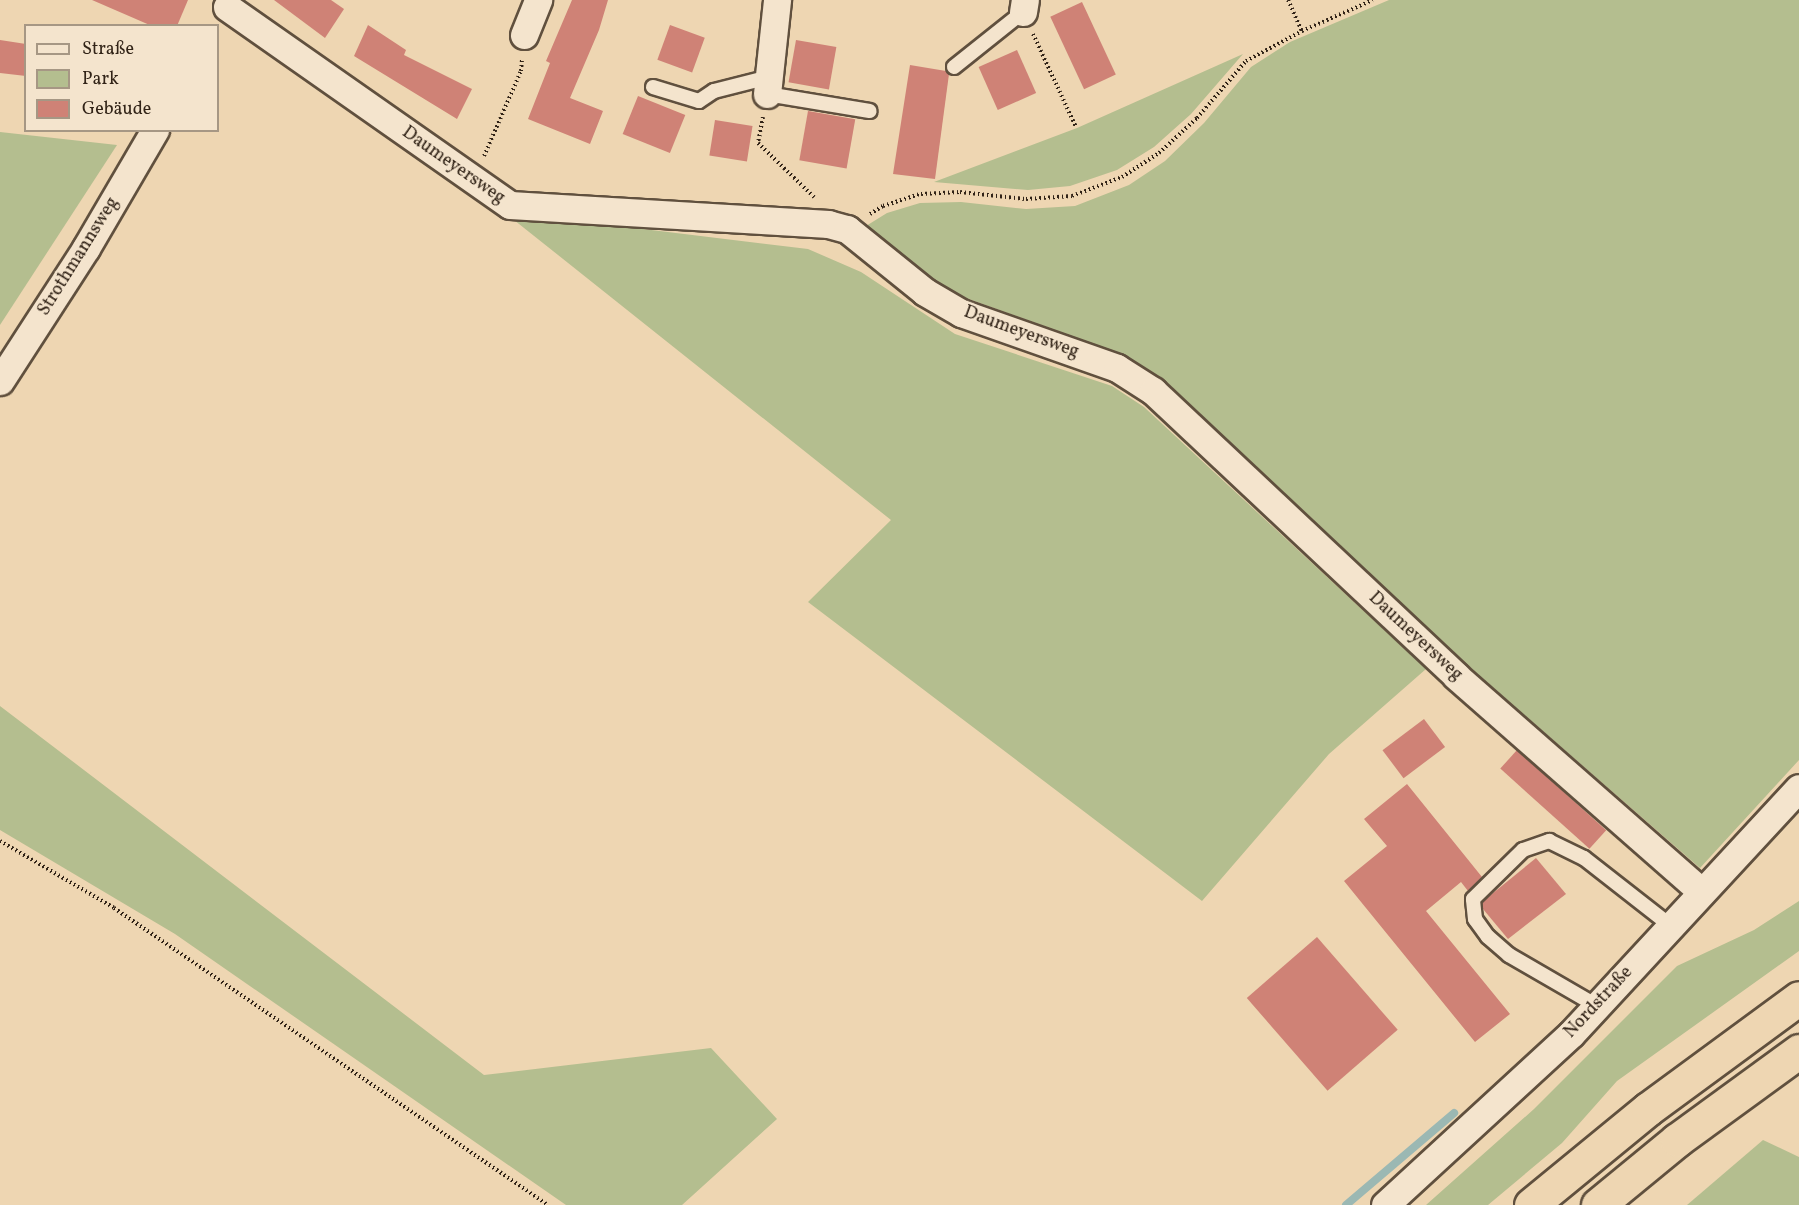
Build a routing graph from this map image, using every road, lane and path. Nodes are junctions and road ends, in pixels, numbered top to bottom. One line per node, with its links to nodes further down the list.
1 (538, 0): 8 (street)
2 (777, 0): 10 (street)
3 (1288, 0): 7 (path)
4 (1373, 0): 7 (path)
5 (1024, 6): 9 (lane); 13 (path)
6 (225, 11): 15 (street, Daumeyersweg)
7 (1302, 31): 16 (path)
8 (524, 35): 15 (path)
9 (954, 67)
10 (768, 86): 11 (lane); 12 (lane); 16 (path)
11 (653, 87)
12 (870, 111)
13 (1076, 127)
14 (154, 132): 17 (street, Strothmannsweg)
15 (473, 182): 16 (street, Daumeyersweg)
16 (847, 229): 20 (street, Daumeyersweg)
17 (0, 381)
18 (1799, 788): 20 (street, Nordstraße)
19 (0, 841): 25 (path)
20 (1702, 892): 21 (street, Nordstraße)
21 (1671, 926): 23 (street, Nordstraße); 23 (lane)
22 (1799, 998): 27 (highway)
23 (1597, 1006): 26 (street, Nordstraße)
24 (1799, 1051): 28 (highway)
25 (548, 1205)
26 (1385, 1205)
27 (1531, 1205)
28 (1598, 1205)

